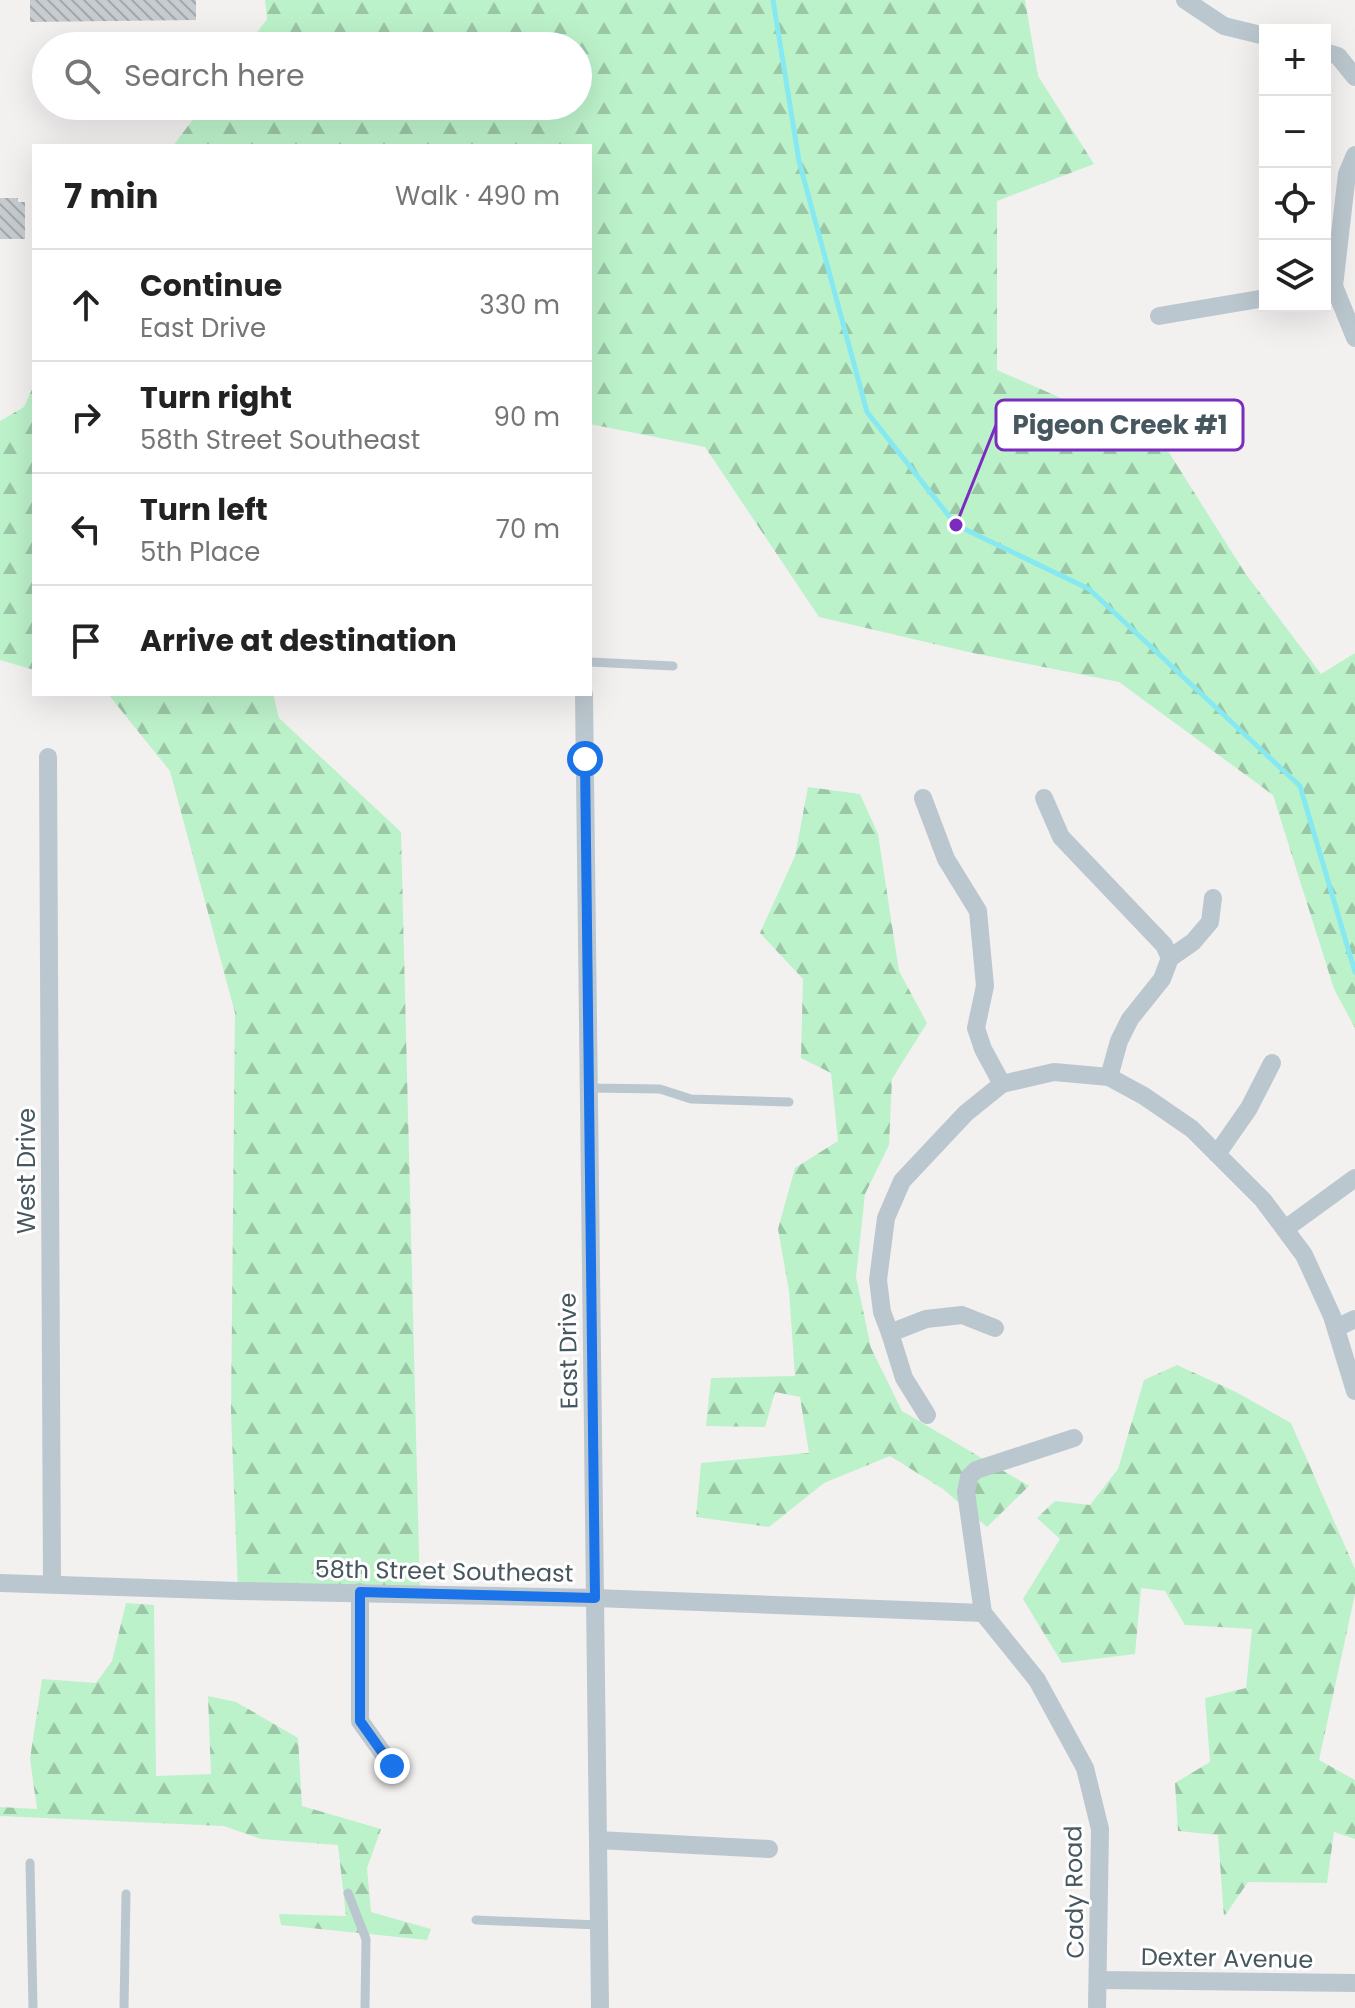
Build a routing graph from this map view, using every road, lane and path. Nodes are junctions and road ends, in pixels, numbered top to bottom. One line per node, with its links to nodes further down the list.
1 (1185, 0): 2 (street)
2 (1259, 35)
3 (1331, 54): 4 (street)
4 (1355, 77)
5 (1355, 155): 6 (street)
6 (1331, 280)
7 (1331, 289): 10 (street)
8 (1259, 299): 9 (street)
9 (1159, 316)
10 (1355, 338)
11 (592, 662): 12 (lane)
12 (673, 666)
13 (584, 696): 22 (street, East Drive)
14 (48, 757): 35 (street, West Drive)
15 (923, 798): 21 (street)
16 (1044, 798): 18 (street)
17 (1213, 898): 18 (street)
18 (1170, 958): 20 (street)
19 (1272, 1063): 24 (street)
20 (1109, 1077): 21 (street); 24 (street)
21 (1002, 1084): 30 (street)
22 (589, 1088): 23 (lane); 37 (street, East Drive)
23 (789, 1102)
24 (1217, 1154): 26 (street)
25 (1355, 1178): 26 (street)
26 (1285, 1229): 29 (street)
27 (1355, 1319): 29 (street)
28 (995, 1328): 30 (street)
29 (1336, 1328): 31 (street)
30 (890, 1333): 32 (street)
31 (1355, 1391)
32 (927, 1415)
33 (1074, 1438): 38 (street)
34 (0, 1583): 35 (street, 58th Street Southeast)
35 (52, 1584): 36 (street, 58th Street Southeast)
36 (360, 1592): 37 (street, 58th Street Southeast); 39 (street)
37 (595, 1598): 38 (street, 58th Street Southeast); 40 (street, East Drive)
38 (983, 1613): 47 (street, Cady Road)
39 (392, 1766)
40 (598, 1840): 41 (street); 46 (street, East Drive)
41 (769, 1849)
42 (30, 1863): 49 (lane)
43 (348, 1893): 51 (lane)
44 (126, 1894): 50 (lane)
45 (476, 1920): 46 (lane)
46 (599, 1925): 52 (street, East Drive)
47 (1099, 1980): 48 (street, Dexter Avenue); 53 (street, Cady Road)
48 (1355, 1983)
49 (33, 2008)
50 (124, 2008)
51 (365, 2008)
52 (600, 2008)
53 (1097, 2008)

